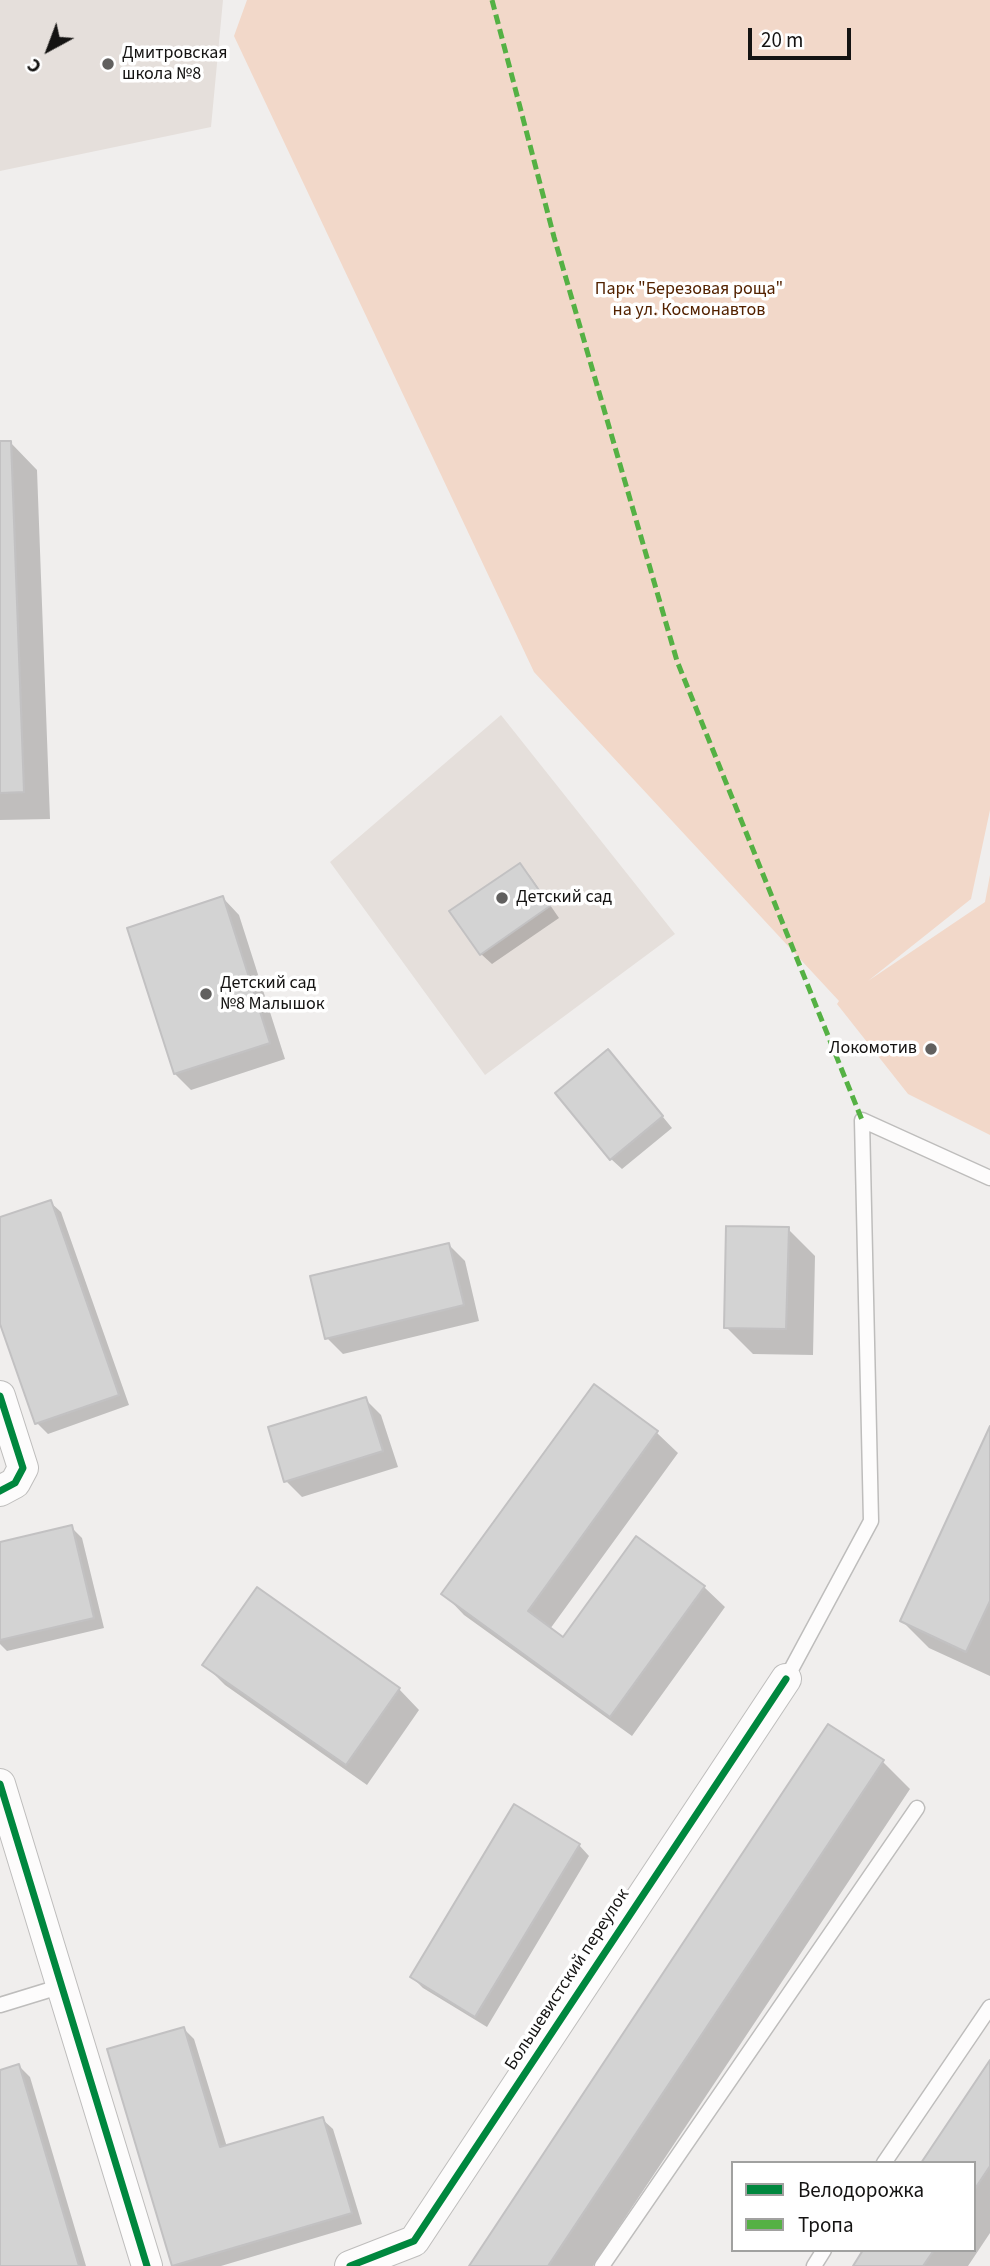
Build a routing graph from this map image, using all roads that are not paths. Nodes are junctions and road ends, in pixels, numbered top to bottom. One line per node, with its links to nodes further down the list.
1 (990, 1178): 4 (lane)
2 (0, 1396): 3 (street)
3 (0, 1491)
4 (786, 1679): 12 (street, Большевистский переулок)
5 (0, 1784): 7 (street)
6 (917, 1808): 13 (lane)
7 (62, 1986): 8 (lane); 11 (street)
8 (0, 2005)
9 (990, 2007): 10 (lane)
10 (885, 2161)
11 (147, 2266)
12 (350, 2266)
13 (601, 2266)

